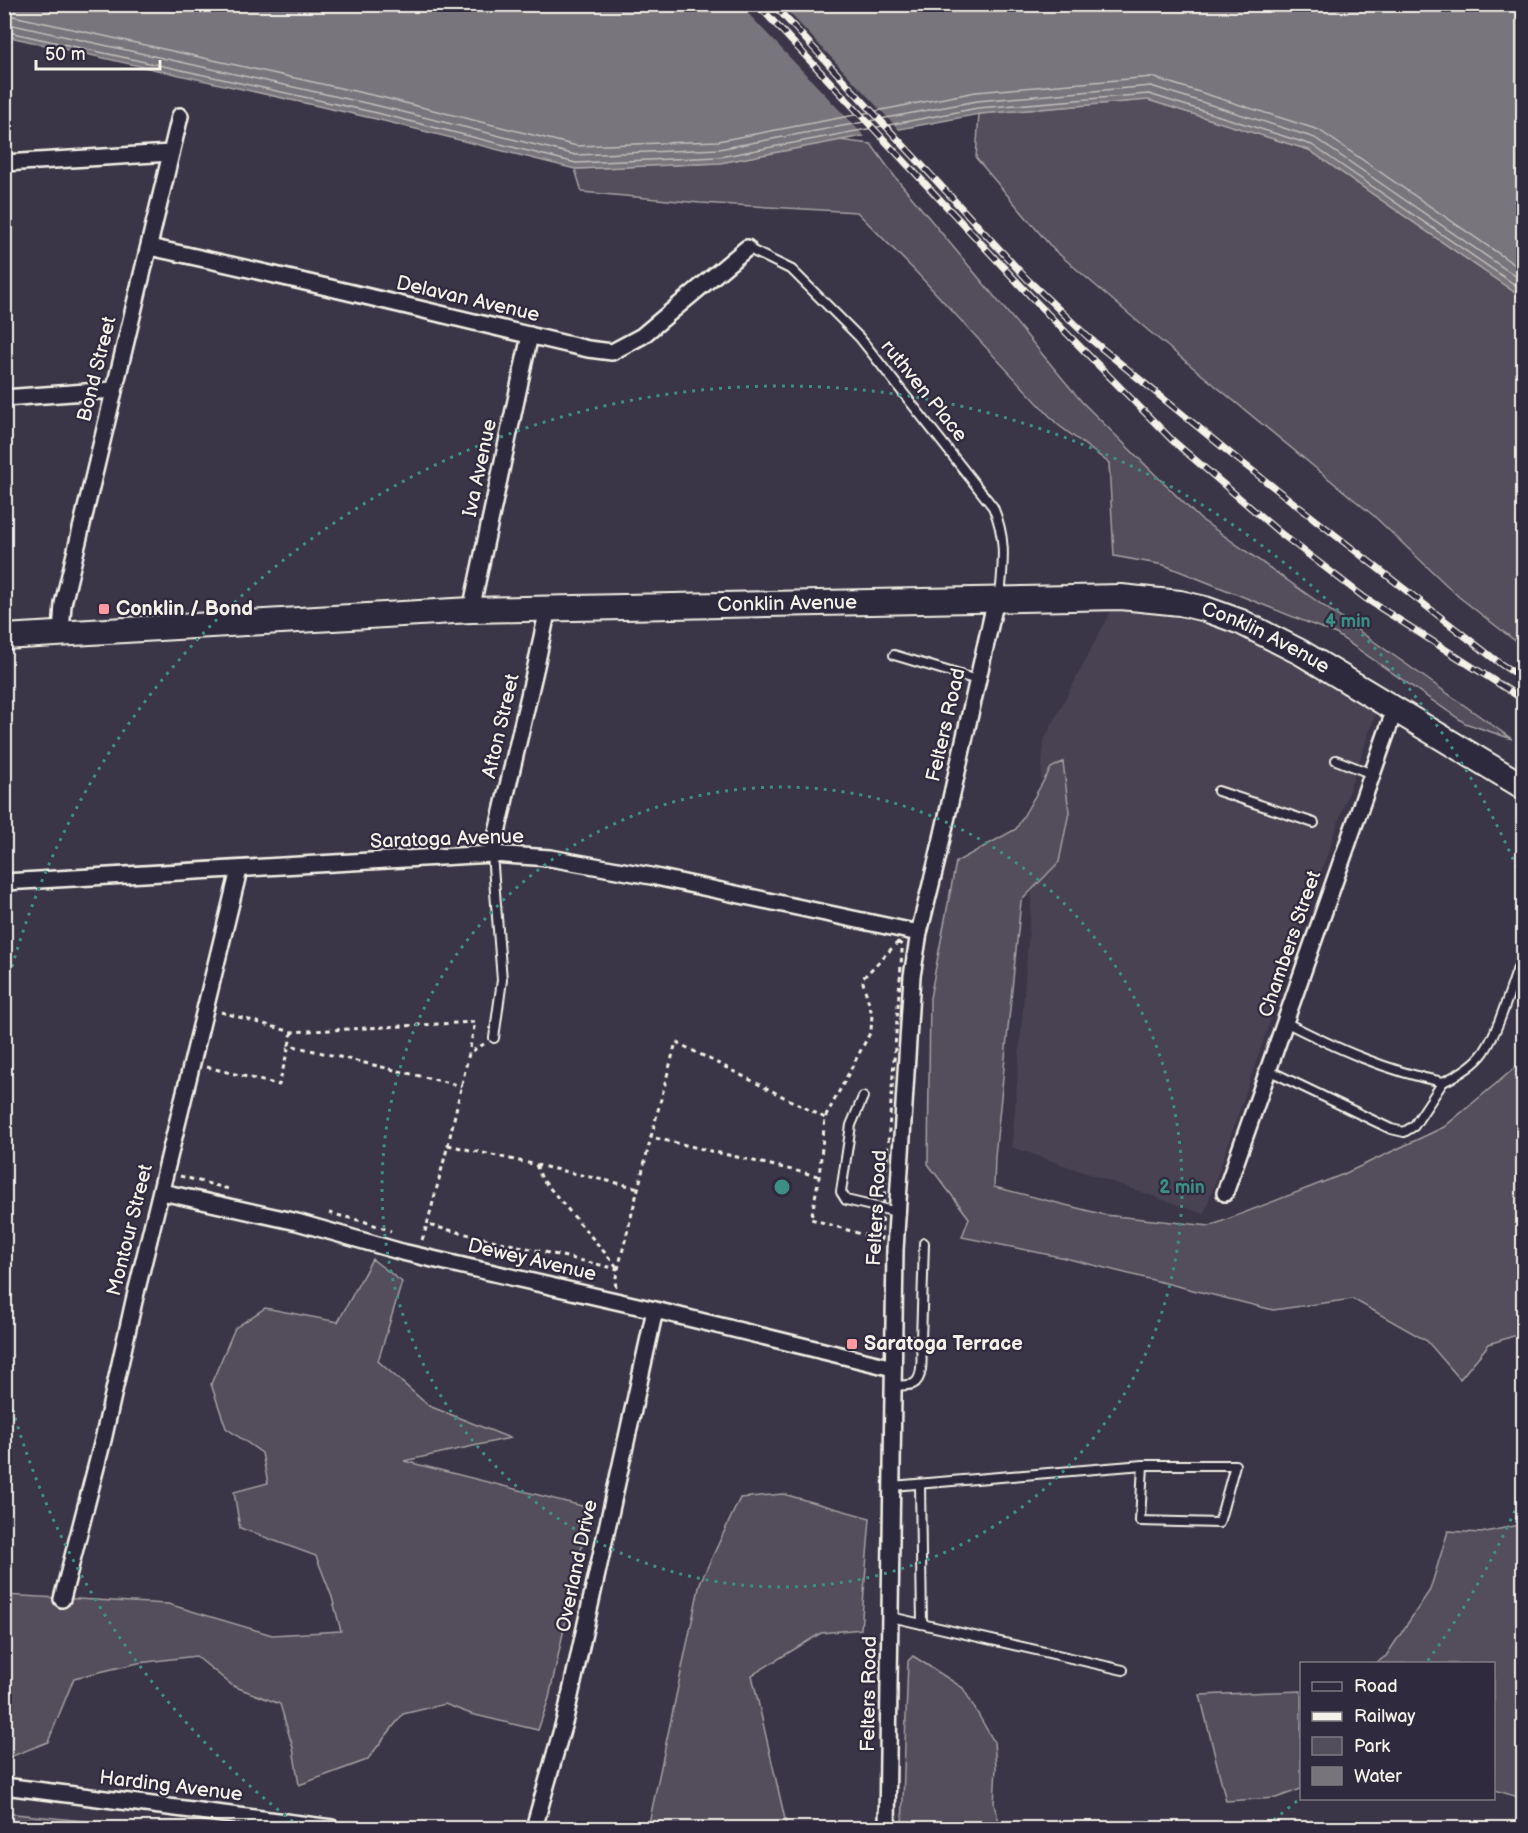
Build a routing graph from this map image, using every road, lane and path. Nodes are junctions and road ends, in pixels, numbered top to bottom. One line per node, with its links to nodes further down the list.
1 (180, 116): 2 (street, Bond Street)
2 (171, 153): 3 (street); 4 (street, Bond Street)
3 (4, 163)
4 (149, 247): 6 (street, Delavan Avenue); 7 (street, Bond Street)
5 (747, 248): 6 (street, Delavan Avenue); 9 (lane, ruthven Place)
6 (530, 335): 11 (street, Iva Avenue)
7 (113, 390): 8 (street); 12 (street, Bond Street)
8 (4, 398)
9 (998, 598): 10 (main road, Conklin Avenue); 15 (street, Felters Road); 16 (main road, Conklin Avenue)
10 (548, 608): 11 (main road, Conklin Avenue); 22 (street, Afton Street)
11 (471, 610): 12 (main road, Conklin Avenue)
12 (61, 633): 13 (main road, Conklin Avenue)
13 (4, 637)
14 (894, 655): 15 (lane)
15 (977, 680): 25 (street, Felters Road)
16 (1395, 709): 18 (street, Chambers Street); 19 (main road, Conklin Avenue)
17 (1336, 760): 18 (lane)
18 (1372, 774): 28 (street, Chambers Street)
19 (1524, 787)
20 (1218, 791): 21 (lane)
21 (1314, 823)
22 (492, 854): 23 (street, Saratoga Avenue); 25 (street, Saratoga Avenue); 30 (lane)
23 (239, 870): 24 (street, Saratoga Avenue); 46 (street, Montour Street)
24 (4, 882)
25 (919, 933): 49 (street, Felters Road)
26 (1524, 961): 35 (lane)
27 (217, 1011): 29 (path)
28 (1285, 1022): 34 (street, Chambers Street); 35 (lane)
29 (292, 1032): 31 (path); 32 (path)
30 (494, 1038): 32 (path)
31 (289, 1045): 33 (path); 36 (path)
32 (469, 1053): 36 (path)
33 (204, 1066)
34 (1268, 1070): 35 (lane); 47 (street, Chambers Street)
35 (1443, 1082)
36 (462, 1086): 40 (path)
37 (862, 1096): 49 (lane)
38 (825, 1118): 39 (path)
39 (651, 1137): 43 (path); 44 (path)
40 (448, 1145): 41 (path); 50 (path)
41 (536, 1165): 44 (path); 56 (path)
42 (178, 1174): 45 (path)
43 (819, 1177)
44 (639, 1188): 56 (path)
45 (235, 1191)
46 (162, 1192): 58 (street, Dewey Avenue); 66 (street, Montour Street)
47 (1225, 1193)
48 (321, 1211): 51 (path)
49 (897, 1212): 59 (street, Felters Road)
50 (427, 1225): 53 (path); 56 (path)
51 (399, 1234)
52 (881, 1239): 55 (path)
53 (420, 1242)
54 (924, 1243): 60 (lane)
55 (881, 1251)
56 (618, 1269): 57 (path)
57 (622, 1291)
58 (655, 1310): 61 (street, Dewey Avenue); 72 (street, Overland Drive)
59 (893, 1340): 60 (lane); 61 (street, Felters Road)
60 (921, 1341): 62 (lane)
61 (893, 1368): 62 (street, Felters Road)
62 (893, 1386): 65 (street, Felters Road)
63 (1143, 1465): 63 (lane); 64 (lane)
64 (920, 1484): 65 (lane); 68 (lane)
65 (892, 1486): 67 (street, Felters Road)
66 (62, 1599)
67 (891, 1617): 68 (lane); 73 (street, Felters Road)
68 (922, 1624): 69 (lane)
69 (1123, 1670)
70 (4, 1786): 71 (street, Harding Avenue)
71 (332, 1828)
72 (534, 1828)
73 (887, 1828)

